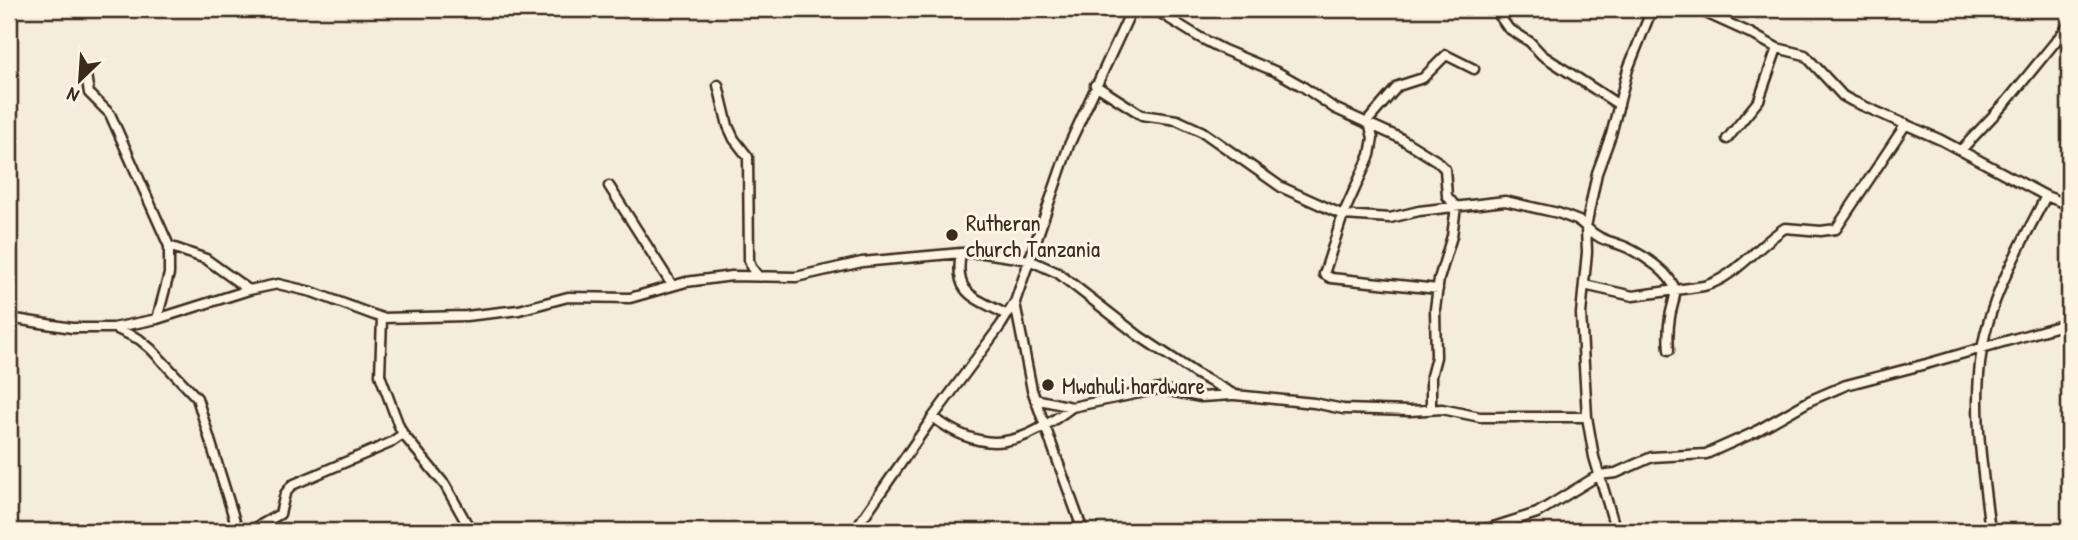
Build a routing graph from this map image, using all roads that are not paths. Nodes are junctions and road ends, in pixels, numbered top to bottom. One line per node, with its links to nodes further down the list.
1 (1132, 9): 11 (street)
2 (1154, 9): 13 (street)
3 (1653, 9): 12 (street)
4 (1697, 9): 7 (street)
5 (1499, 15): 12 (street)
6 (2069, 25): 16 (street)
7 (1777, 48): 14 (street); 15 (street)
8 (85, 69): 24 (street)
9 (1474, 69): 13 (street)
10 (718, 85): 28 (street)
11 (1095, 85): 21 (street); 27 (street)
12 (1619, 105): 22 (street)
13 (1368, 124): 20 (street); 21 (street)
14 (1906, 124): 16 (street); 33 (street)
15 (1727, 139)
16 (1961, 150): 18 (street)
17 (609, 186): 29 (street)
18 (2046, 197): 19 (street); 41 (street)
19 (2069, 205)
20 (1456, 207): 21 (street); 22 (street); 31 (street)
21 (1343, 215): 31 (street)
22 (1586, 227): 23 (street); 25 (street)
23 (1602, 241): 25 (street); 33 (street)
24 (169, 246): 32 (street); 38 (street)
25 (1587, 252): 30 (street)
26 (961, 253): 27 (street); 28 (street); 35 (street)
27 (1029, 260): 34 (street); 43 (street)
28 (758, 276): 29 (street)
29 (673, 285): 37 (street)
30 (1584, 285): 33 (street); 48 (street)
31 (1438, 289): 46 (street)
32 (249, 290): 37 (street); 38 (street)
33 (1675, 291): 42 (street)
34 (1014, 302): 35 (street); 44 (street)
35 (1007, 315): 47 (street)
36 (9, 318): 40 (street)
37 (382, 318): 50 (street)
38 (157, 319): 40 (street)
39 (2069, 323): 41 (street)
40 (113, 328): 52 (street)
41 (1982, 348): 51 (street); 59 (street)
42 (1669, 350)
43 (1235, 395): 45 (street); 46 (street)
44 (1035, 399): 45 (street); 49 (street)
45 (1072, 407): 49 (street)
46 (1431, 409): 48 (street)
47 (933, 417): 49 (street); 55 (street)
48 (1587, 417): 51 (street)
49 (1045, 428): 56 (street)
50 (403, 434): 53 (street); 54 (street)
51 (1599, 475): 57 (street); 58 (street)
52 (238, 531)
53 (250, 531)
54 (471, 531)
55 (854, 531)
56 (1083, 531)
57 (1455, 531)
58 (1616, 531)
59 (1990, 531)

